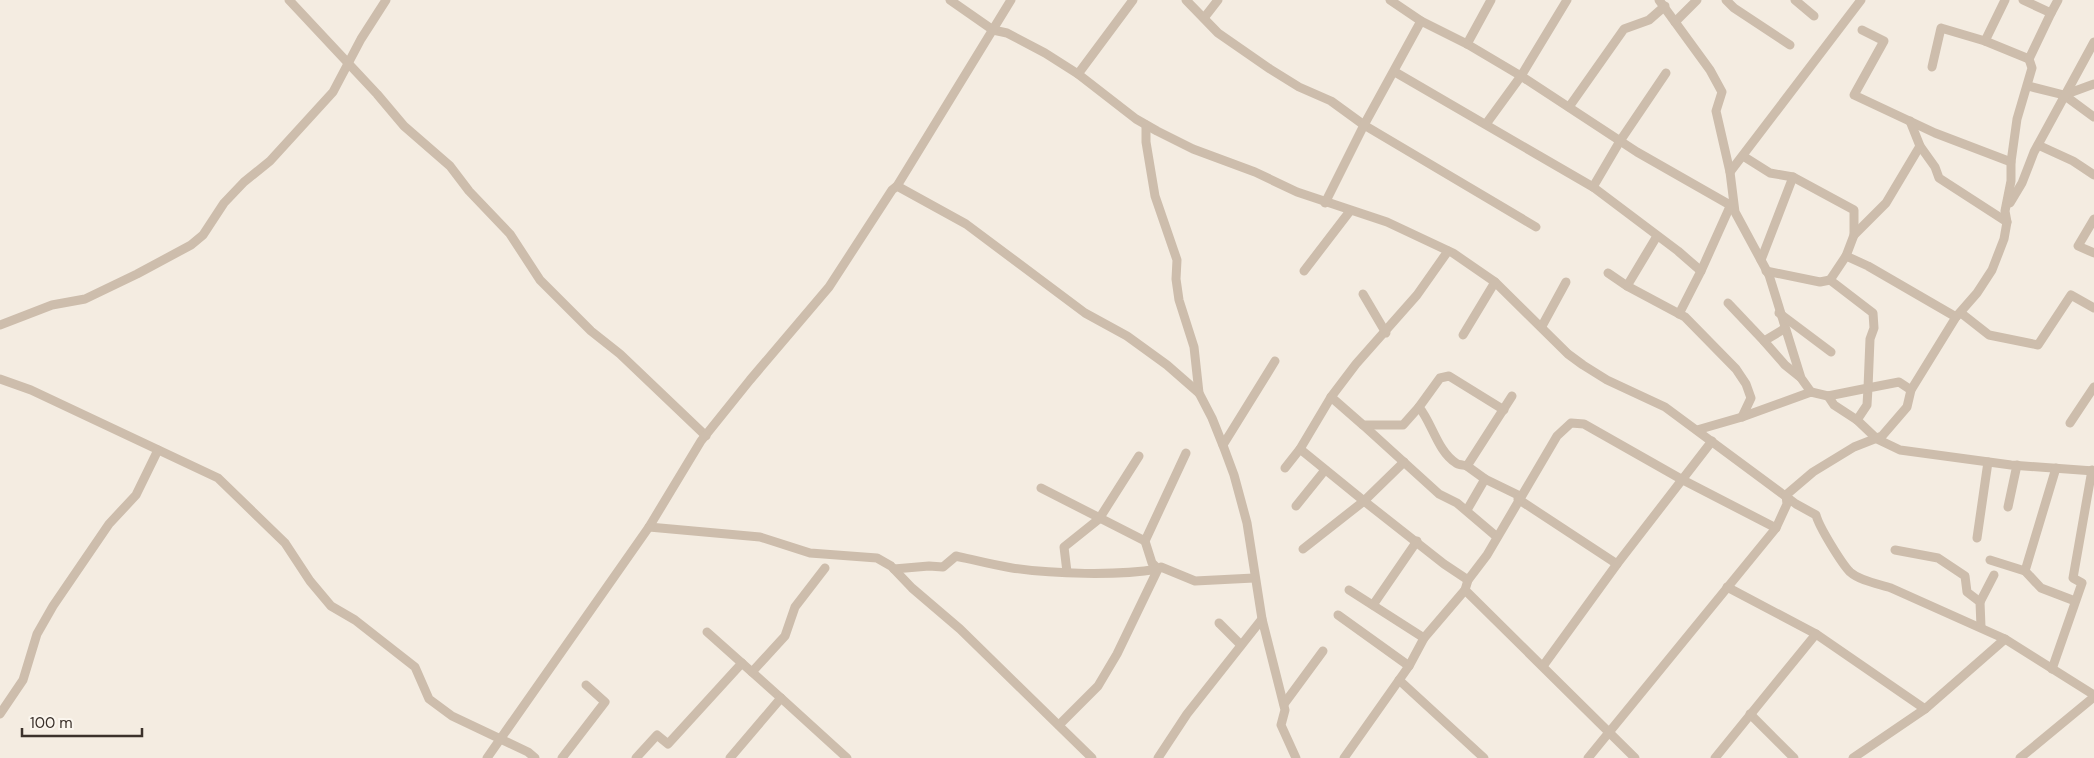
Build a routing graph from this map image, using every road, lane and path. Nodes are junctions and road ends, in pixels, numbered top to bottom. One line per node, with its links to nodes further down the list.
1 (289, 0): 32 (street)
2 (386, 0): 32 (street)
3 (950, 0): 25 (street)
4 (1011, 0): 25 (street)
5 (1133, 0): 36 (street)
6 (1186, 0): 22 (street)
7 (1218, 0): 22 (street)
8 (1390, 0): 23 (street)
9 (1490, 0): 29 (street)
10 (1567, 0): 37 (street)
11 (1697, 0): 24 (street)
12 (1726, 0): 30 (street)
13 (1795, 0): 21 (street)
14 (1861, 0): 50 (street)
15 (2005, 0): 27 (street)
16 (2023, 0): 18 (street)
17 (2058, 0): 20 (street)
18 (2033, 2): 20 (street)
19 (1662, 3): 24 (street); 41 (street)
20 (2051, 13): 31 (street)
21 (1814, 16)
22 (1204, 18): 46 (street)
23 (1421, 21): 29 (street); 34 (street)
24 (1675, 22): 52 (street)
25 (993, 30): 36 (street); 55 (street)
26 (1862, 30): 43 (street)
27 (1985, 41): 31 (street); 33 (street)
28 (2094, 42): 40 (street)
29 (1467, 44): 37 (street)
30 (1790, 45)
31 (2029, 58): 39 (street)
32 (349, 64): 84 (street); 109 (street)
33 (1932, 67)
34 (1395, 72): 44 (street); 46 (street)
35 (1666, 72): 47 (street)
36 (1078, 74): 45 (street)
37 (1521, 76): 41 (street); 44 (street)
38 (2094, 84): 40 (street)
39 (2028, 86): 40 (street); 51 (street)
40 (2064, 95): 42 (street); 48 (street)
41 (1569, 108): 47 (street)
42 (2094, 117)
43 (1910, 122): 49 (street); 51 (street)
44 (1486, 124): 56 (street)
45 (1146, 125): 57 (street); 98 (street)
46 (1364, 125): 57 (street); 63 (street)
47 (1620, 141): 56 (street); 58 (street)
48 (2038, 145): 53 (street); 60 (street)
49 (1920, 146): 62 (street); 64 (street)
50 (1743, 156): 52 (street); 54 (street)
51 (2010, 162): 60 (street)
52 (1730, 172): 58 (street)
53 (2094, 176)
54 (1793, 177): 64 (street); 69 (street)
55 (897, 186): 98 (street); 109 (street)
56 (1593, 187): 65 (street)
57 (1325, 203): 59 (street)
58 (1732, 203): 69 (street); 72 (street)
59 (1350, 211): 66 (street); 71 (street)
60 (2005, 211): 62 (street)
61 (2094, 219): 67 (street)
62 (2007, 222): 83 (street)
63 (1536, 227)
64 (1854, 235): 68 (street)
65 (1657, 236): 72 (street); 77 (street)
66 (1448, 251): 75 (street); 87 (street)
67 (2094, 253)
68 (1846, 256): 74 (street); 83 (street)
69 (1761, 260): 70 (street)
70 (1766, 270): 74 (street); 81 (street)
71 (1304, 272)
72 (1701, 272): 82 (street)
73 (1608, 274): 77 (street)
74 (1830, 280): 95 (street)
75 (1494, 282): 85 (street); 88 (street)
76 (1566, 282): 85 (street)
77 (1627, 286): 82 (street)
78 (1363, 294): 87 (street)
79 (1728, 303): 89 (street)
80 (2094, 308): 83 (street)
81 (1779, 313): 86 (street); 90 (street)
82 (1678, 314): 104 (street)
83 (1959, 315): 96 (street)
84 (0, 325)
85 (1542, 326): 108 (street)
86 (1784, 329): 89 (street); 92 (street)
87 (1386, 332): 101 (street)
88 (1463, 335)
89 (1764, 341): 92 (street)
90 (1831, 352)
91 (1275, 361): 112 (street)
92 (1801, 378): 97 (street)
93 (0, 380): 114 (street)
94 (2094, 387): 106 (street)
95 (1868, 388): 96 (street); 100 (street); 105 (street)
96 (1910, 390): 110 (street)
97 (1811, 392): 100 (street); 104 (street)
98 (1199, 393): 112 (street)
99 (1512, 396): 103 (street)
100 (1828, 396): 105 (street)
101 (1331, 397): 107 (street); 113 (street)
102 (1419, 407): 103 (street); 107 (street); 120 (street)
103 (1504, 410): 120 (street)
104 (1742, 417): 108 (street)
105 (1857, 420): 110 (street)
106 (2070, 423)
107 (1363, 425): 117 (street)
108 (1697, 430): 111 (street)
109 (706, 436): 135 (street)
110 (1877, 439): 118 (street); 128 (street)
111 (1712, 441): 126 (street); 128 (street)
112 (1223, 445): 151 (street)
113 (1300, 449): 121 (street); 123 (street)
114 (158, 450): 181 (street); 185 (street)
115 (1186, 454): 139 (street)
116 (1139, 456): 134 (street)
117 (1404, 462): 130 (street); 133 (street)
118 (1988, 462): 119 (street); 138 (street)
119 (2017, 465): 122 (street); 132 (street)
120 (1467, 466): 125 (street)
121 (1285, 468)
122 (2056, 468): 124 (street); 148 (street)
123 (1325, 470): 130 (street); 131 (street)
124 (2093, 471): 156 (street)
125 (1485, 479): 129 (street); 133 (street)
126 (1681, 479): 129 (street); 136 (street); 144 (street)
127 (1041, 488): 134 (street)
128 (1786, 495): 136 (street); 162 (street)
129 (1519, 497): 137 (street); 144 (street)
130 (1364, 501): 140 (street); 141 (street)
131 (1296, 506)
132 (2008, 507)
133 (1467, 510): 137 (street)
134 (1100, 518): 139 (street); 149 (street)
135 (649, 527): 146 (street); 185 (street)
136 (1776, 528): 153 (street)
137 (1497, 537): 152 (street)
138 (1977, 538)
139 (1145, 540): 147 (street)
140 (1417, 541): 152 (street); 158 (street)
141 (1303, 549)
142 (1895, 550): 157 (street)
143 (1990, 560): 148 (street)
144 (1617, 564): 171 (street)
145 (825, 568): 173 (street)
146 (894, 569): 149 (street); 183 (street)
147 (1158, 569): 149 (street); 151 (street); 183 (street)
148 (2025, 571): 156 (street)
149 (1067, 572)
150 (1994, 575): 157 (street)
151 (1254, 578): 160 (street)
152 (1468, 580): 155 (street)
153 (1727, 587): 164 (street); 184 (street)
154 (1349, 590): 158 (street)
155 (1465, 590): 165 (street); 171 (street)
156 (2075, 601): 172 (street)
157 (1980, 602): 162 (street)
158 (1373, 605): 165 (street)
159 (1338, 614): 170 (street)
160 (1262, 619): 167 (street); 179 (street)
161 (1220, 623): 167 (street)
162 (1981, 627): 166 (street)
163 (707, 632): 169 (street)
164 (1816, 634): 180 (street); 182 (street)
165 (1424, 638): 170 (street)
166 (2005, 639): 172 (street); 180 (street)
167 (1241, 646): 193 (street)
168 (1323, 651): 179 (street)
169 (742, 663): 173 (street); 189 (street)
170 (1409, 666): 174 (street)
171 (1543, 666): 184 (street)
172 (2052, 669): 177 (street)
173 (752, 672): 178 (street)
174 (1399, 680): 195 (street); 196 (street)
175 (2094, 682): 177 (street)
176 (586, 685): 188 (street)
177 (2092, 694): 202 (street)
178 (780, 698): 190 (street); 191 (street)
179 (1284, 704): 194 (street)
180 (1925, 709): 201 (street)
181 (0, 714)
182 (1750, 714): 199 (street); 200 (street)
183 (1059, 725): 192 (street)
184 (1608, 732): 197 (street); 198 (street)
185 (501, 740): 186 (street); 187 (street)
186 (487, 758)
187 (535, 758)
188 (562, 758)
189 (636, 758)
190 (730, 758)
191 (847, 758)
192 (1092, 758)
193 (1158, 758)
194 (1296, 758)
195 (1344, 758)
196 (1484, 758)
197 (1588, 758)
198 (1635, 758)
199 (1715, 758)
200 (1794, 758)
201 (1852, 758)
202 (2020, 758)

